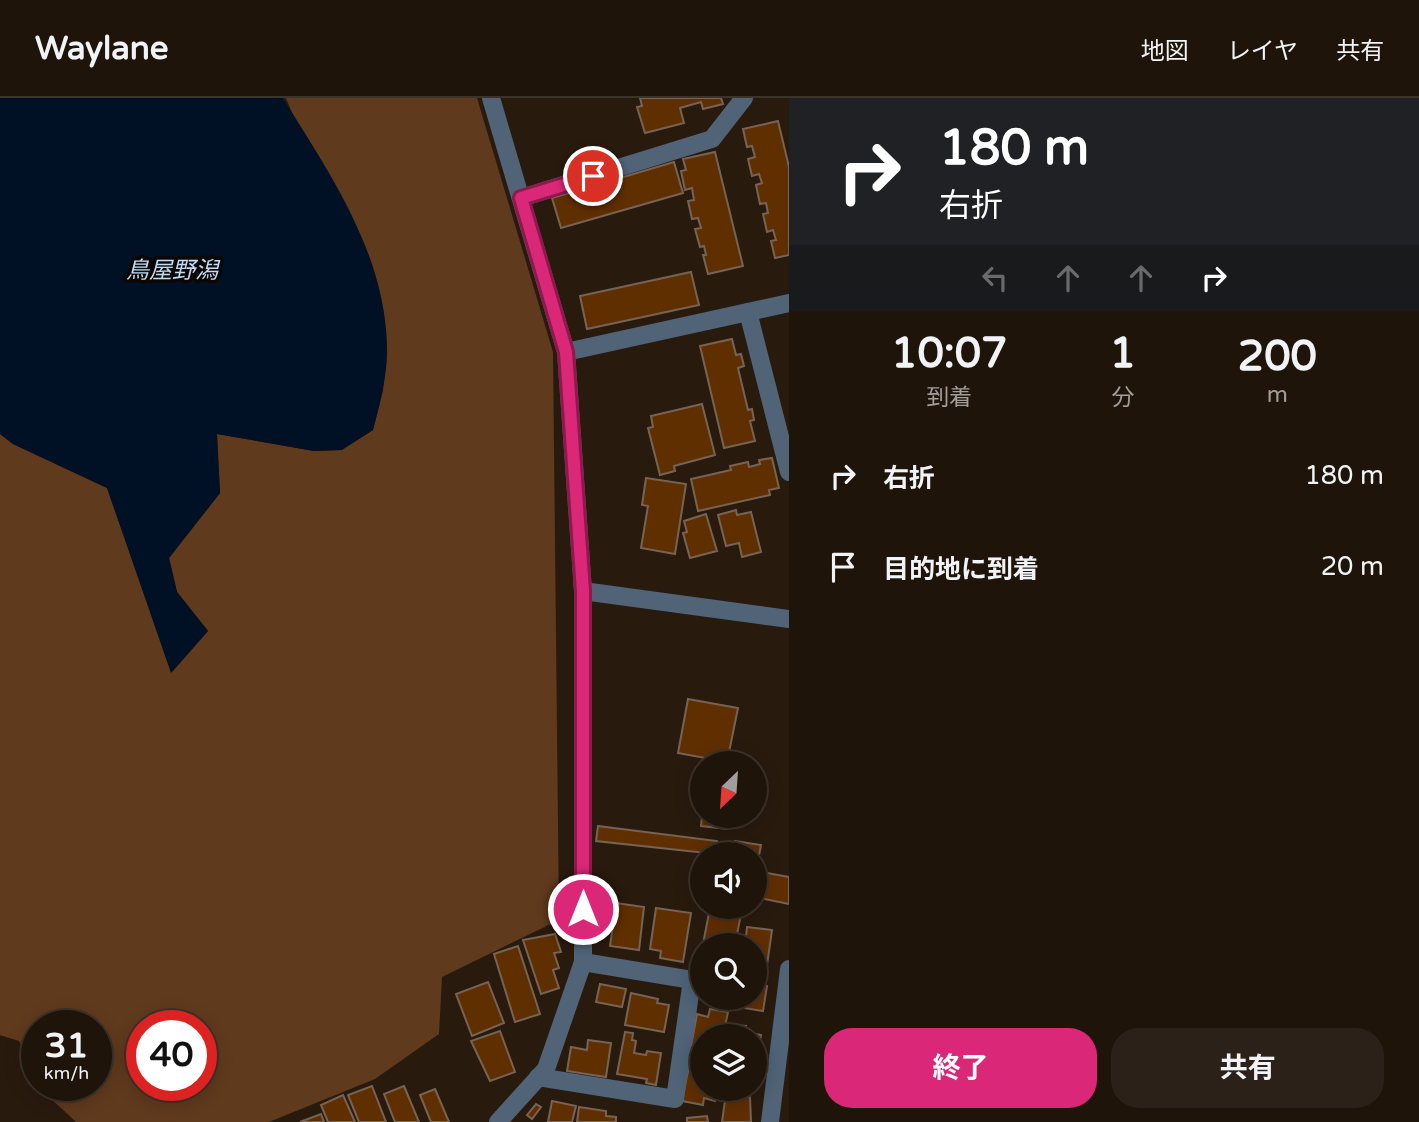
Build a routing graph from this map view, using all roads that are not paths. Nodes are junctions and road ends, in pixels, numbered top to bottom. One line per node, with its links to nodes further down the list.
1 (491, 98): 3 (street)
2 (744, 98): 3 (street)
3 (521, 198): 6 (street)
4 (789, 303): 5 (street)
5 (748, 312): 6 (street); 7 (street)
6 (566, 352): 8 (street)
7 (789, 472)
8 (583, 591): 9 (street); 10 (street)
9 (789, 619)
10 (583, 962): 12 (street); 12 (street)
11 (789, 969): 14 (street)
12 (538, 1077): 13 (street)
13 (498, 1122)
14 (771, 1122)

